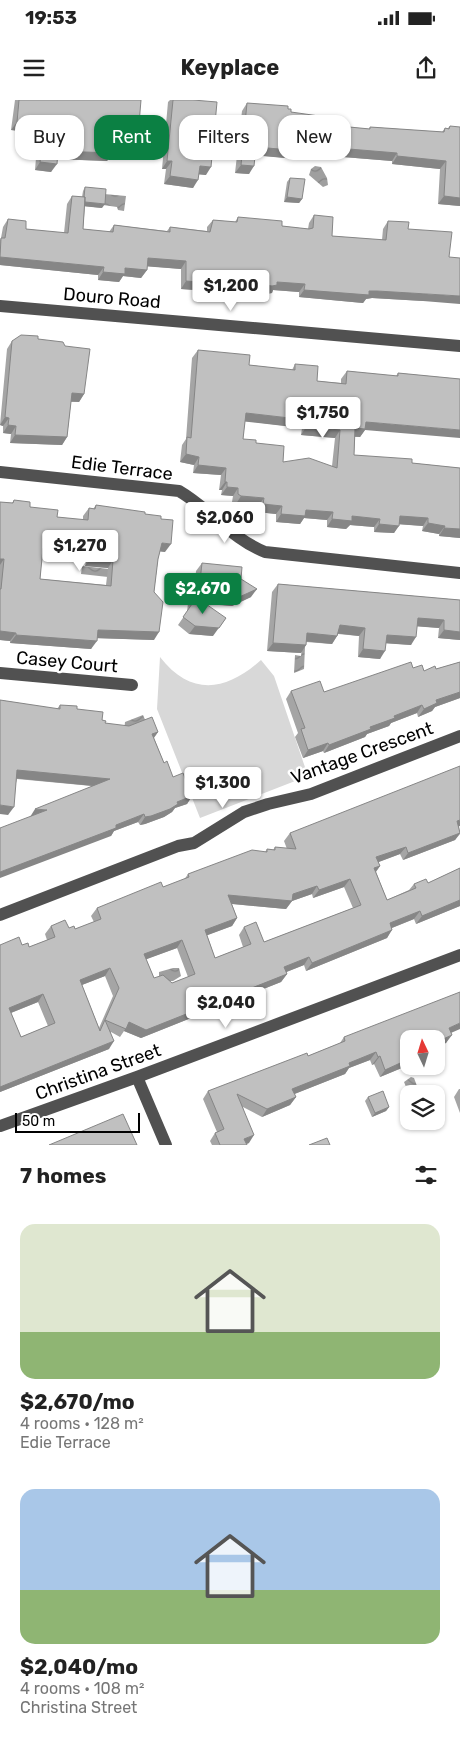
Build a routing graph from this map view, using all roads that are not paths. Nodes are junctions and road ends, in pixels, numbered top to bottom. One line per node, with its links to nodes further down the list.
1 (0, 306): 2 (street, Douro Road)
2 (460, 346)
3 (0, 472): 4 (street, Edie Terrace)
4 (460, 573)
5 (0, 673): 6 (street, Casey Court)
6 (132, 685)
7 (460, 736): 8 (street, Vantage Crescent)
8 (0, 915)
9 (460, 956): 10 (street, Christina Street)
10 (137, 1077): 11 (street, Christina Street); 12 (street)
11 (0, 1126)
12 (166, 1145)

